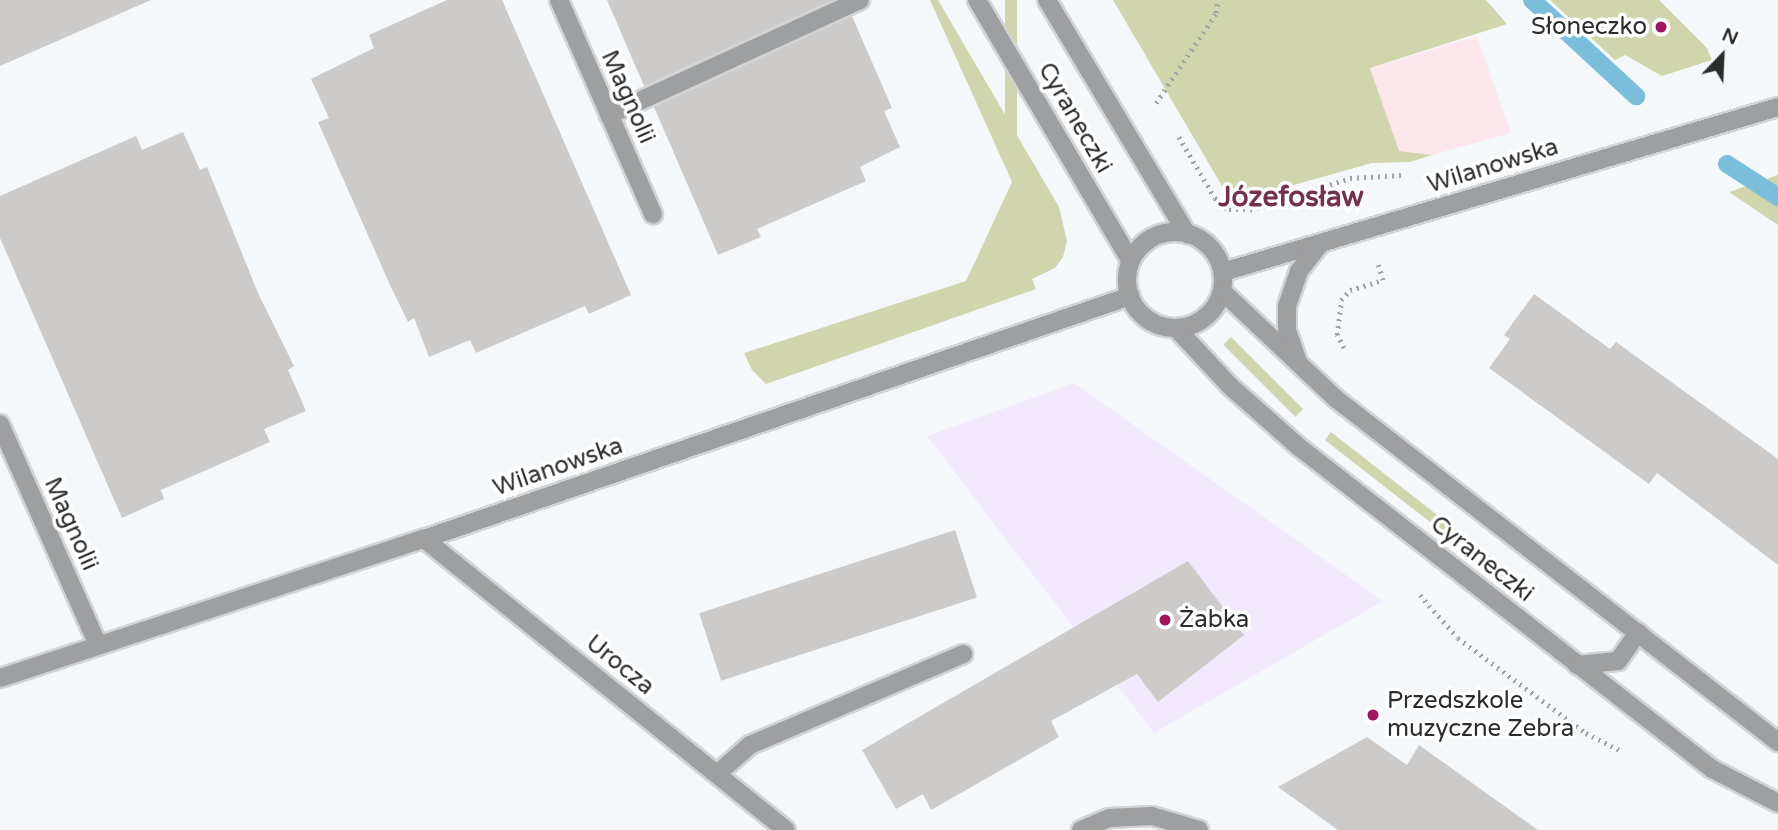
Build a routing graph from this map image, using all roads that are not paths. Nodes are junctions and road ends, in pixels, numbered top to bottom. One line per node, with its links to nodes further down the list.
1 (559, 0): 6 (street, Magnolii)
2 (860, 0): 6 (street)
3 (977, 0): 10 (street, Cyraneczki)
4 (1047, 0): 8 (street, Cyraneczki)
5 (1778, 107): 9 (street, Wilanowska)
6 (609, 114): 7 (street, Magnolii)
7 (653, 214)
8 (1186, 234): 10 (street); 11 (street)
9 (1323, 242): 11 (street, Wilanowska); 15 (street)
10 (1131, 261): 13 (street)
11 (1223, 272): 12 (street)
12 (1222, 290): 14 (street); 15 (street, Cyraneczki)
13 (1130, 296): 14 (street); 18 (street, Wilanowska)
14 (1176, 328): 22 (street, Cyraneczki)
15 (1306, 373): 19 (street, Cyraneczki)
16 (0, 424): 17 (street, Magnolii)
17 (7, 459): 20 (street, Magnolii)
18 (424, 539): 20 (street, Wilanowska); 25 (street, Urocza)
19 (1638, 632): 22 (street); 24 (street, Cyraneczki)
20 (96, 643): 23 (street, Wilanowska)
21 (963, 654): 25 (street)
22 (1577, 665): 26 (street, Cyraneczki)
23 (0, 678)
24 (1778, 742)
25 (717, 774): 27 (street, Urocza)
26 (1778, 803)
27 (786, 830)
28 (1081, 830): 29 (street)
29 (1199, 830)

